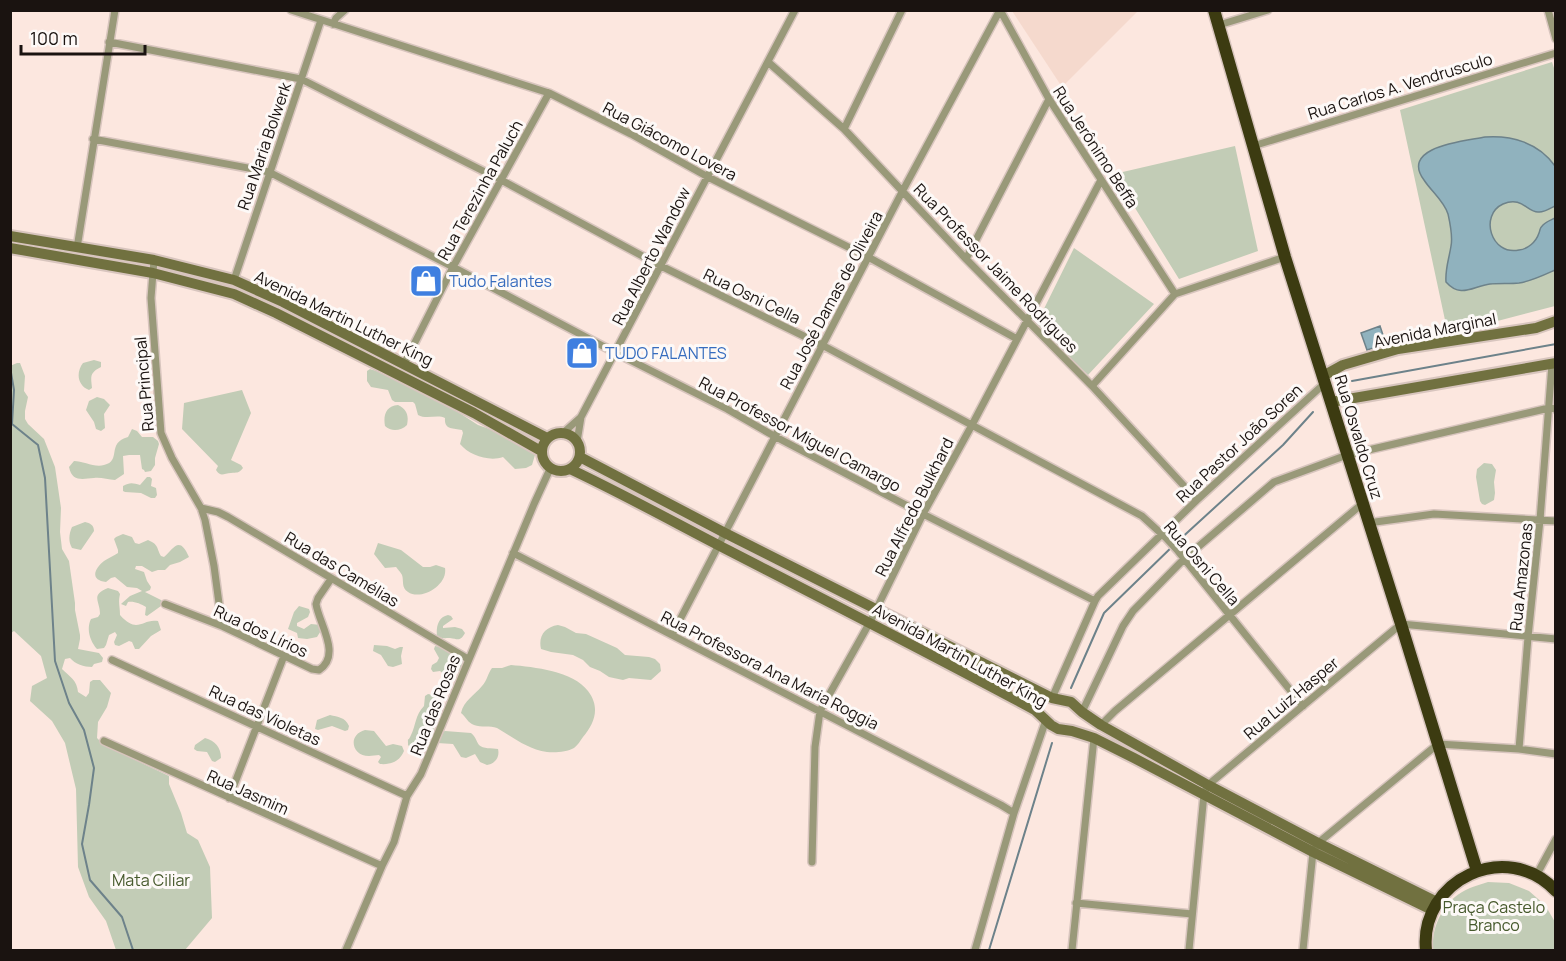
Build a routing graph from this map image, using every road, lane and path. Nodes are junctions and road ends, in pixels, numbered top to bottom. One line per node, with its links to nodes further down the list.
1 (115, 10): 14 (street)
2 (291, 10): 10 (street, Rua Giácomo Lovera)
3 (345, 10): 11 (street)
4 (795, 10): 16 (street, Rua Alberto Wandow)
5 (902, 10): 20 (street)
6 (1000, 10): 19 (street, Rua Jerônimo Beffa); 27 (street, Rua José Damas de Oliveira)
7 (1214, 10): 12 (highway, Rua Osvaldo Cruz)
8 (1268, 10): 12 (street)
9 (1551, 15): 13 (street)
10 (321, 20): 11 (street, Rua Giácomo Lovera); 17 (street, Rua Maria Bolwerk)
11 (333, 24): 18 (street, Rua Giácomo Lovera)
12 (1219, 25): 22 (highway, Rua Osvaldo Cruz)
13 (1556, 39)
14 (109, 42): 17 (street, Rua Osni Cella); 21 (street)
15 (1556, 53): 22 (street, Rua Carlos A. Vendrusculo)
16 (768, 62): 20 (street, Rua Professor Jaime Rodrigues); 24 (street, Rua Alberto Wandow)
17 (301, 79): 23 (street, Rua Maria Bolwerk); 25 (street, Rua Osni Cella)
18 (549, 93): 24 (street, Rua Giácomo Lovera); 25 (street, Rua Terezinha Paluch)
19 (1048, 99): 26 (street, Rua Jerônimo Beffa); 33 (street)
20 (844, 129): 27 (street, Rua Professor Jaime Rodrigues)
21 (93, 138): 23 (street, Rua Professor Miguel Camargo); 30 (street)
22 (1252, 146): 32 (highway, Rua Osvaldo Cruz)
23 (269, 172): 35 (street, Rua Professor Miguel Camargo); 38 (street, Rua Maria Bolwerk)
24 (708, 177): 31 (street, Rua Giácomo Lovera); 36 (street, Rua Alberto Wandow)
25 (501, 180): 35 (street, Rua Terezinha Paluch); 36 (street, Rua Osni Cella)
26 (1101, 180): 39 (street, Rua Jerônimo Beffa); 42 (street, Rua Alfredo Bulkhard)
27 (903, 192): 31 (street, Rua José Damas de Oliveira); 33 (street, Rua Professor Jaime Rodrigues)
28 (10, 236): 30 (main road, Avenida Martin Luther King)
29 (10, 248): 37 (main road, Avenida Martin Luther King)
30 (77, 248): 34 (main road, Avenida Martin Luther King)
31 (868, 257): 44 (street, Rua Giácomo Lovera); 45 (street, Rua José Damas de Oliveira)
32 (1285, 257): 39 (street); 49 (highway, Rua Osvaldo Cruz)
33 (966, 259): 42 (street, Rua Professor Jaime Rodrigues)
34 (154, 260): 37 (street, Rua Principal); 38 (main road, Avenida Martin Luther King)
35 (453, 267): 46 (street, Rua Professor Miguel Camargo); 47 (street, Rua Terezinha Paluch)
36 (661, 267): 45 (street, Rua Osni Cella); 46 (street, Rua Alberto Wandow)
37 (153, 273): 41 (main road, Avenida Martin Luther King); 66 (street, Rua Principal)
38 (234, 280): 40 (main road, Avenida Martin Luther King)
39 (1175, 294): 50 (street)
40 (283, 302): 41 (main road); 47 (main road, Avenida Martin Luther King)
41 (276, 313): 59 (main road, Avenida Martin Luther King)
42 (1027, 321): 44 (street, Rua Alfredo Bulkhard); 50 (street, Rua Professor Jaime Rodrigues)
43 (1556, 321): 49 (main road, Avenida Marginal)
44 (1017, 339): 54 (street, Rua Alfredo Bulkhard)
45 (822, 345): 54 (street, Rua Osni Cella); 56 (street, Rua José Damas de Oliveira)
46 (616, 353): 53 (street, Rua Alberto Wandow); 56 (street, Rua Professor Miguel Camargo)
47 (404, 364): 57 (main road, Avenida Martin Luther King)
48 (1554, 364): 51 (main road); 52 (street, Rua Amazonas)
49 (1324, 380): 51 (highway, Rua Osvaldo Cruz); 64 (street, Rua Pastor João Soren)
50 (1092, 386): 64 (street, Rua Professor Jaime Rodrigues)
51 (1330, 402): 60 (highway, Rua Osvaldo Cruz)
52 (1552, 408): 60 (street); 68 (street, Rua Amazonas)
53 (581, 417): 55 (street, Rua Alberto Wandow); 58 (street, Rua Alberto Wandow)
54 (972, 425): 67 (street, Rua Alfredo Bulkhard); 72 (street, Rua Osni Cella)
55 (563, 433): 57 (main road); 58 (main road)
56 (774, 436): 67 (street, Rua Professor Miguel Camargo); 71 (street, Rua José Damas de Oliveira)
57 (547, 438): 59 (main road)
58 (578, 442): 61 (main road)
59 (541, 451): 62 (main road)
60 (1347, 455): 65 (highway, Rua Osvaldo Cruz); 75 (street)
61 (580, 457): 63 (main road); 71 (main road, Avenida Martin Luther King)
62 (550, 469): 63 (main road); 74 (street, Rua das Rosas)
63 (570, 469): 73 (main road, Avenida Martin Luther King)
64 (1197, 500): 72 (street, Rua Pastor João Soren)
65 (1362, 504): 70 (highway, Rua Osvaldo Cruz); 80 (street)
66 (201, 508): 76 (street, Rua das Camélias); 83 (street, Rua Principal)
67 (923, 514): 77 (street, Rua Professor Miguel Camargo); 79 (street, Rua Alfredo Bulkhard)
68 (1540, 520): 69 (street); 70 (street); 85 (street, Rua Amazonas)
69 (1556, 521)
70 (1368, 523): 82 (highway, Rua Osvaldo Cruz)
71 (725, 533): 73 (street, Rua José Damas de Oliveira); 79 (main road, Avenida Martin Luther King)
72 (1164, 536): 75 (street, Rua Osni Cella); 77 (street, Rua Pastor João Soren)
73 (719, 545): 81 (main road, Avenida Martin Luther King); 84 (street, Rua José Damas de Oliveira)
74 (513, 553): 84 (street, Rua Professora Ana Maria Roggia); 89 (street, Rua das Rosas)
75 (1184, 559): 80 (street, Rua Osni Cella); 95 (street)
76 (331, 579): 87 (street, Rua dos Lírios); 89 (street, Rua das Camélias)
77 (1095, 601): 92 (street, Rua Pastor João Soren)
78 (165, 604): 83 (street, Rua dos Lírios)
79 (876, 610): 81 (street, Rua Alfredo Bulkhard); 88 (main road, Avenida Martin Luther King)
80 (1230, 615): 93 (street, Rua Osni Cella); 97 (street)
81 (870, 622): 91 (main road, Avenida Martin Luther King); 94 (street, Rua Alfredo Bulkhard)
82 (1401, 624): 85 (street); 93 (street, Rua Luiz Hasper); 102 (highway, Rua Osvaldo Cruz)
83 (222, 626): 87 (street, Rua dos Lírios)
84 (672, 635): 94 (street, Rua Professora Ana Maria Roggia)
85 (1528, 637): 86 (street); 104 (street, Rua Amazonas)
86 (1556, 639)
87 (284, 656): 98 (street)
88 (970, 657): 91 (main road); 92 (main road, Avenida Martin Luther King)
89 (468, 659): 108 (street, Rua das Rosas)
90 (112, 660): 98 (street, Rua das Violetas)
91 (963, 671): 96 (main road, Avenida Martin Luther King)
92 (1052, 698): 95 (main road, Avenida Martin Luther King); 96 (main road)
93 (1303, 706): 107 (street, Rua Luiz Hasper)
94 (820, 711): 110 (street, Rua Professora Ana Maria Roggia); 113 (street, Rua Alfredo Bulkhard)
95 (1082, 712): 97 (main road, Avenida Martin Luther King); 99 (main road)
96 (1046, 720): 99 (main road, Avenida Martin Luther King); 110 (street)
97 (1101, 725): 103 (main road, Avenida Martin Luther King)
98 (257, 726): 108 (street, Rua das Violetas); 109 (street)
99 (1072, 731): 100 (main road, Avenida Martin Luther King)
100 (1094, 738): 106 (main road, Avenida Martin Luther King); 118 (street)
101 (104, 741): 109 (street, Rua Jasmim)
102 (1438, 744): 104 (street); 112 (street); 115 (highway, Rua Osvaldo Cruz)
103 (1139, 747): 106 (main road); 107 (main road, Avenida Martin Luther King)
104 (1519, 749): 105 (street)
105 (1556, 754)
106 (1134, 758): 107 (main road, Avenida Martin Luther King)
107 (1206, 790): 112 (main road, Avenida Martin Luther King); 120 (street)
108 (407, 796): 114 (street, Rua das Rosas)
109 (229, 798): 114 (street, Rua Jasmim)
110 (1014, 813): 122 (street)
111 (1556, 840): 116 (street)
112 (1315, 848): 119 (main road, Avenida Martin Luther King); 125 (street)
113 (812, 862)
114 (382, 866): 121 (street, Rua das Rosas)
115 (1477, 871): 116 (highway); 119 (highway)
116 (1536, 876): 117 (highway)
117 (1556, 891)
118 (1076, 903): 120 (street); 123 (street)
119 (1435, 906): 126 (highway)
120 (1191, 915): 124 (street)
121 (346, 951)
122 (975, 951)
123 (1072, 951)
124 (1188, 951)
125 (1303, 951)
126 (1425, 951)

